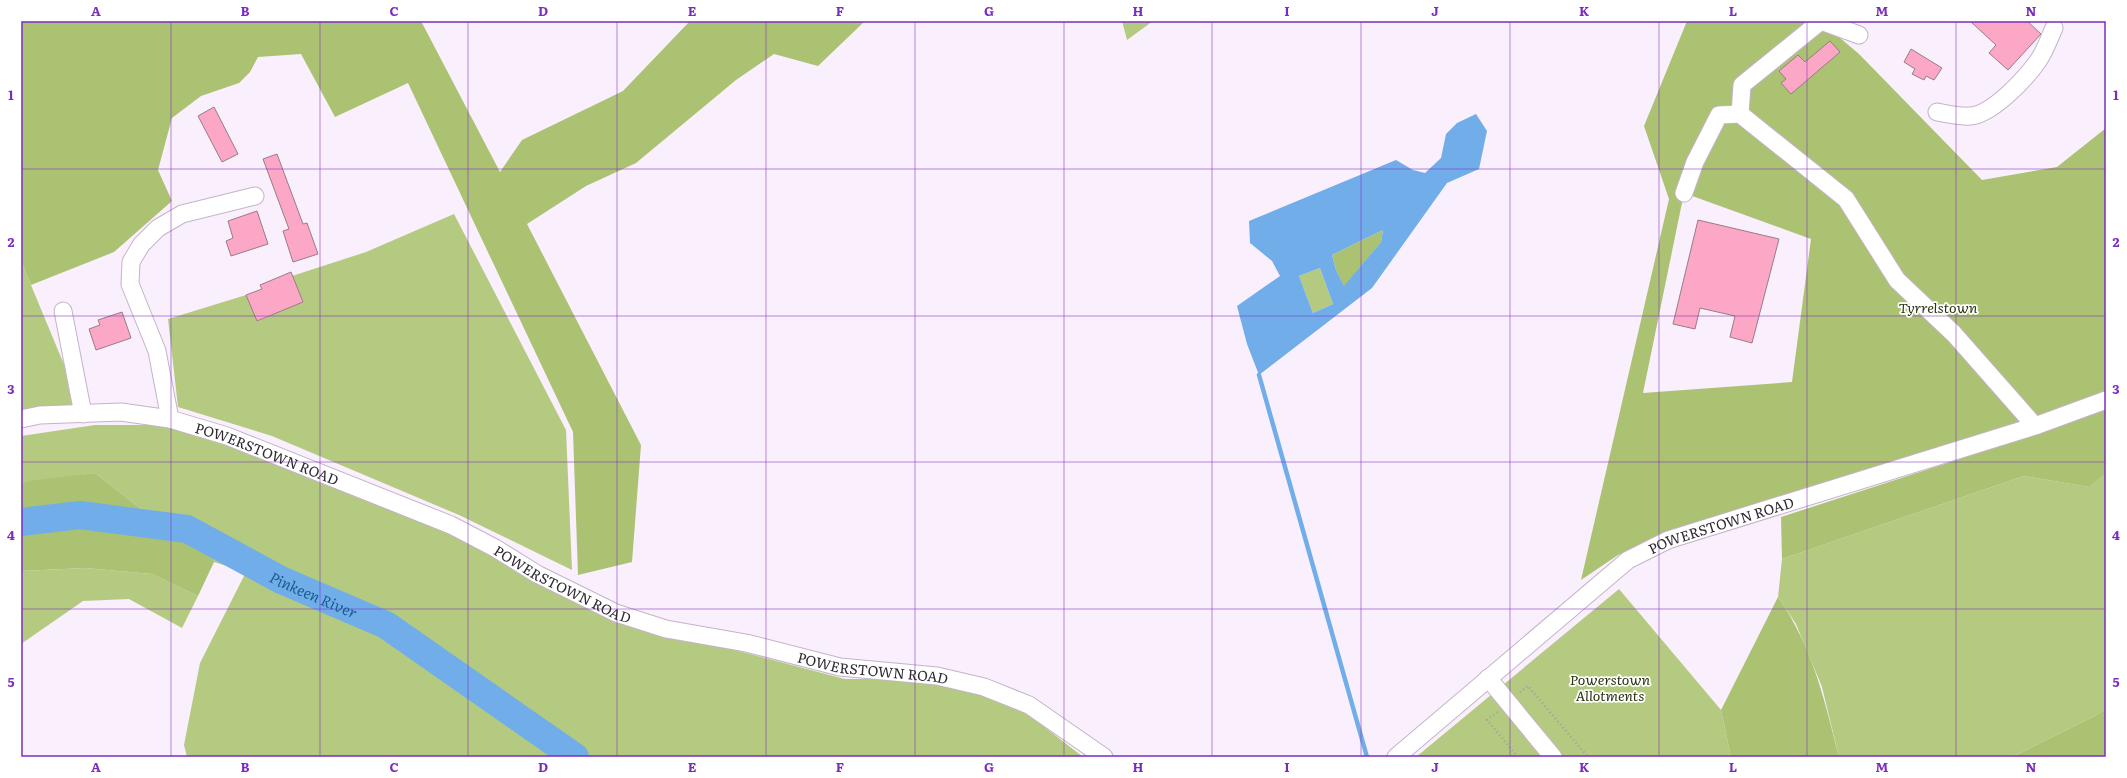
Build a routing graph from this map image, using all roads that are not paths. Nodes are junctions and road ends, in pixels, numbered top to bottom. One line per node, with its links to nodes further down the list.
1 (2054, 28): 4 (street)
2 (1859, 35): 3 (street)
3 (1742, 85): 5 (street); 6 (street)
4 (1937, 112)
5 (1740, 114): 6 (street); 14 (street)
6 (1719, 115): 7 (street)
7 (1684, 193)
8 (255, 196): 13 (street)
9 (63, 312): 11 (street)
10 (2106, 400): 14 (street, POWERSTOWN ROAD)
11 (84, 414): 12 (street, POWERSTOWN ROAD); 13 (street, POWERSTOWN ROAD)
12 (21, 419)
13 (170, 419): 16 (street, POWERSTOWN ROAD)
14 (2035, 426): 15 (street, POWERSTOWN ROAD)
15 (1488, 678): 17 (street, POWERSTOWN ROAD); 18 (street)
16 (1104, 757)
17 (1396, 757)
18 (1553, 757)

